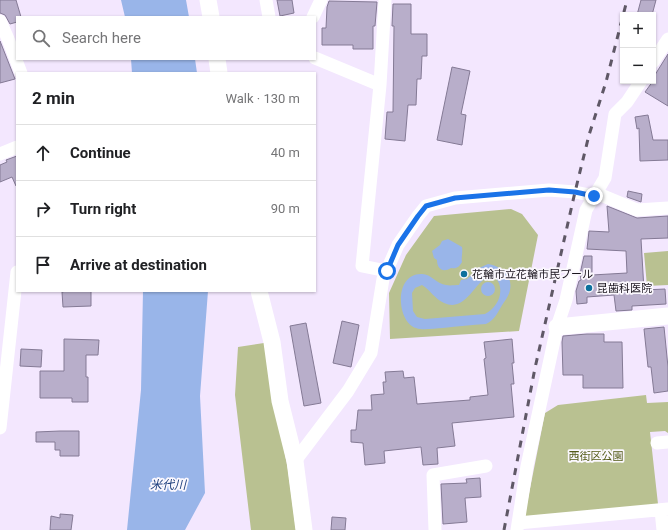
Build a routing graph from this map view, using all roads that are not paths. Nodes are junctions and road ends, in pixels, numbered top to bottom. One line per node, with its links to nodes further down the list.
1 (208, 0): 5 (street)
2 (266, 0): 6 (street)
3 (321, 0): 7 (street)
4 (385, 0): 16 (street)
5 (211, 16)
6 (269, 16)
7 (313, 16)
8 (0, 21): 13 (street)
9 (668, 39): 10 (street)
10 (656, 57)
11 (316, 58): 16 (street)
12 (217, 60): 14 (street)
13 (20, 72)
14 (219, 72)
15 (639, 84): 19 (street)
16 (380, 85): 21 (street)
17 (16, 147): 18 (street)
18 (0, 154)
19 (595, 195): 20 (street); 21 (street); 25 (street)
20 (668, 208)
21 (387, 271): 27 (street)
22 (16, 281): 26 (street)
23 (259, 292): 27 (street)
24 (668, 316): 25 (street)
25 (557, 327): 31 (street)
26 (0, 428)
27 (295, 462): 32 (street)
28 (486, 466): 33 (street)
29 (664, 509): 30 (street); 34 (street)
30 (546, 525): 31 (street)
31 (517, 526)
32 (304, 530)
33 (435, 530)
34 (663, 530)

